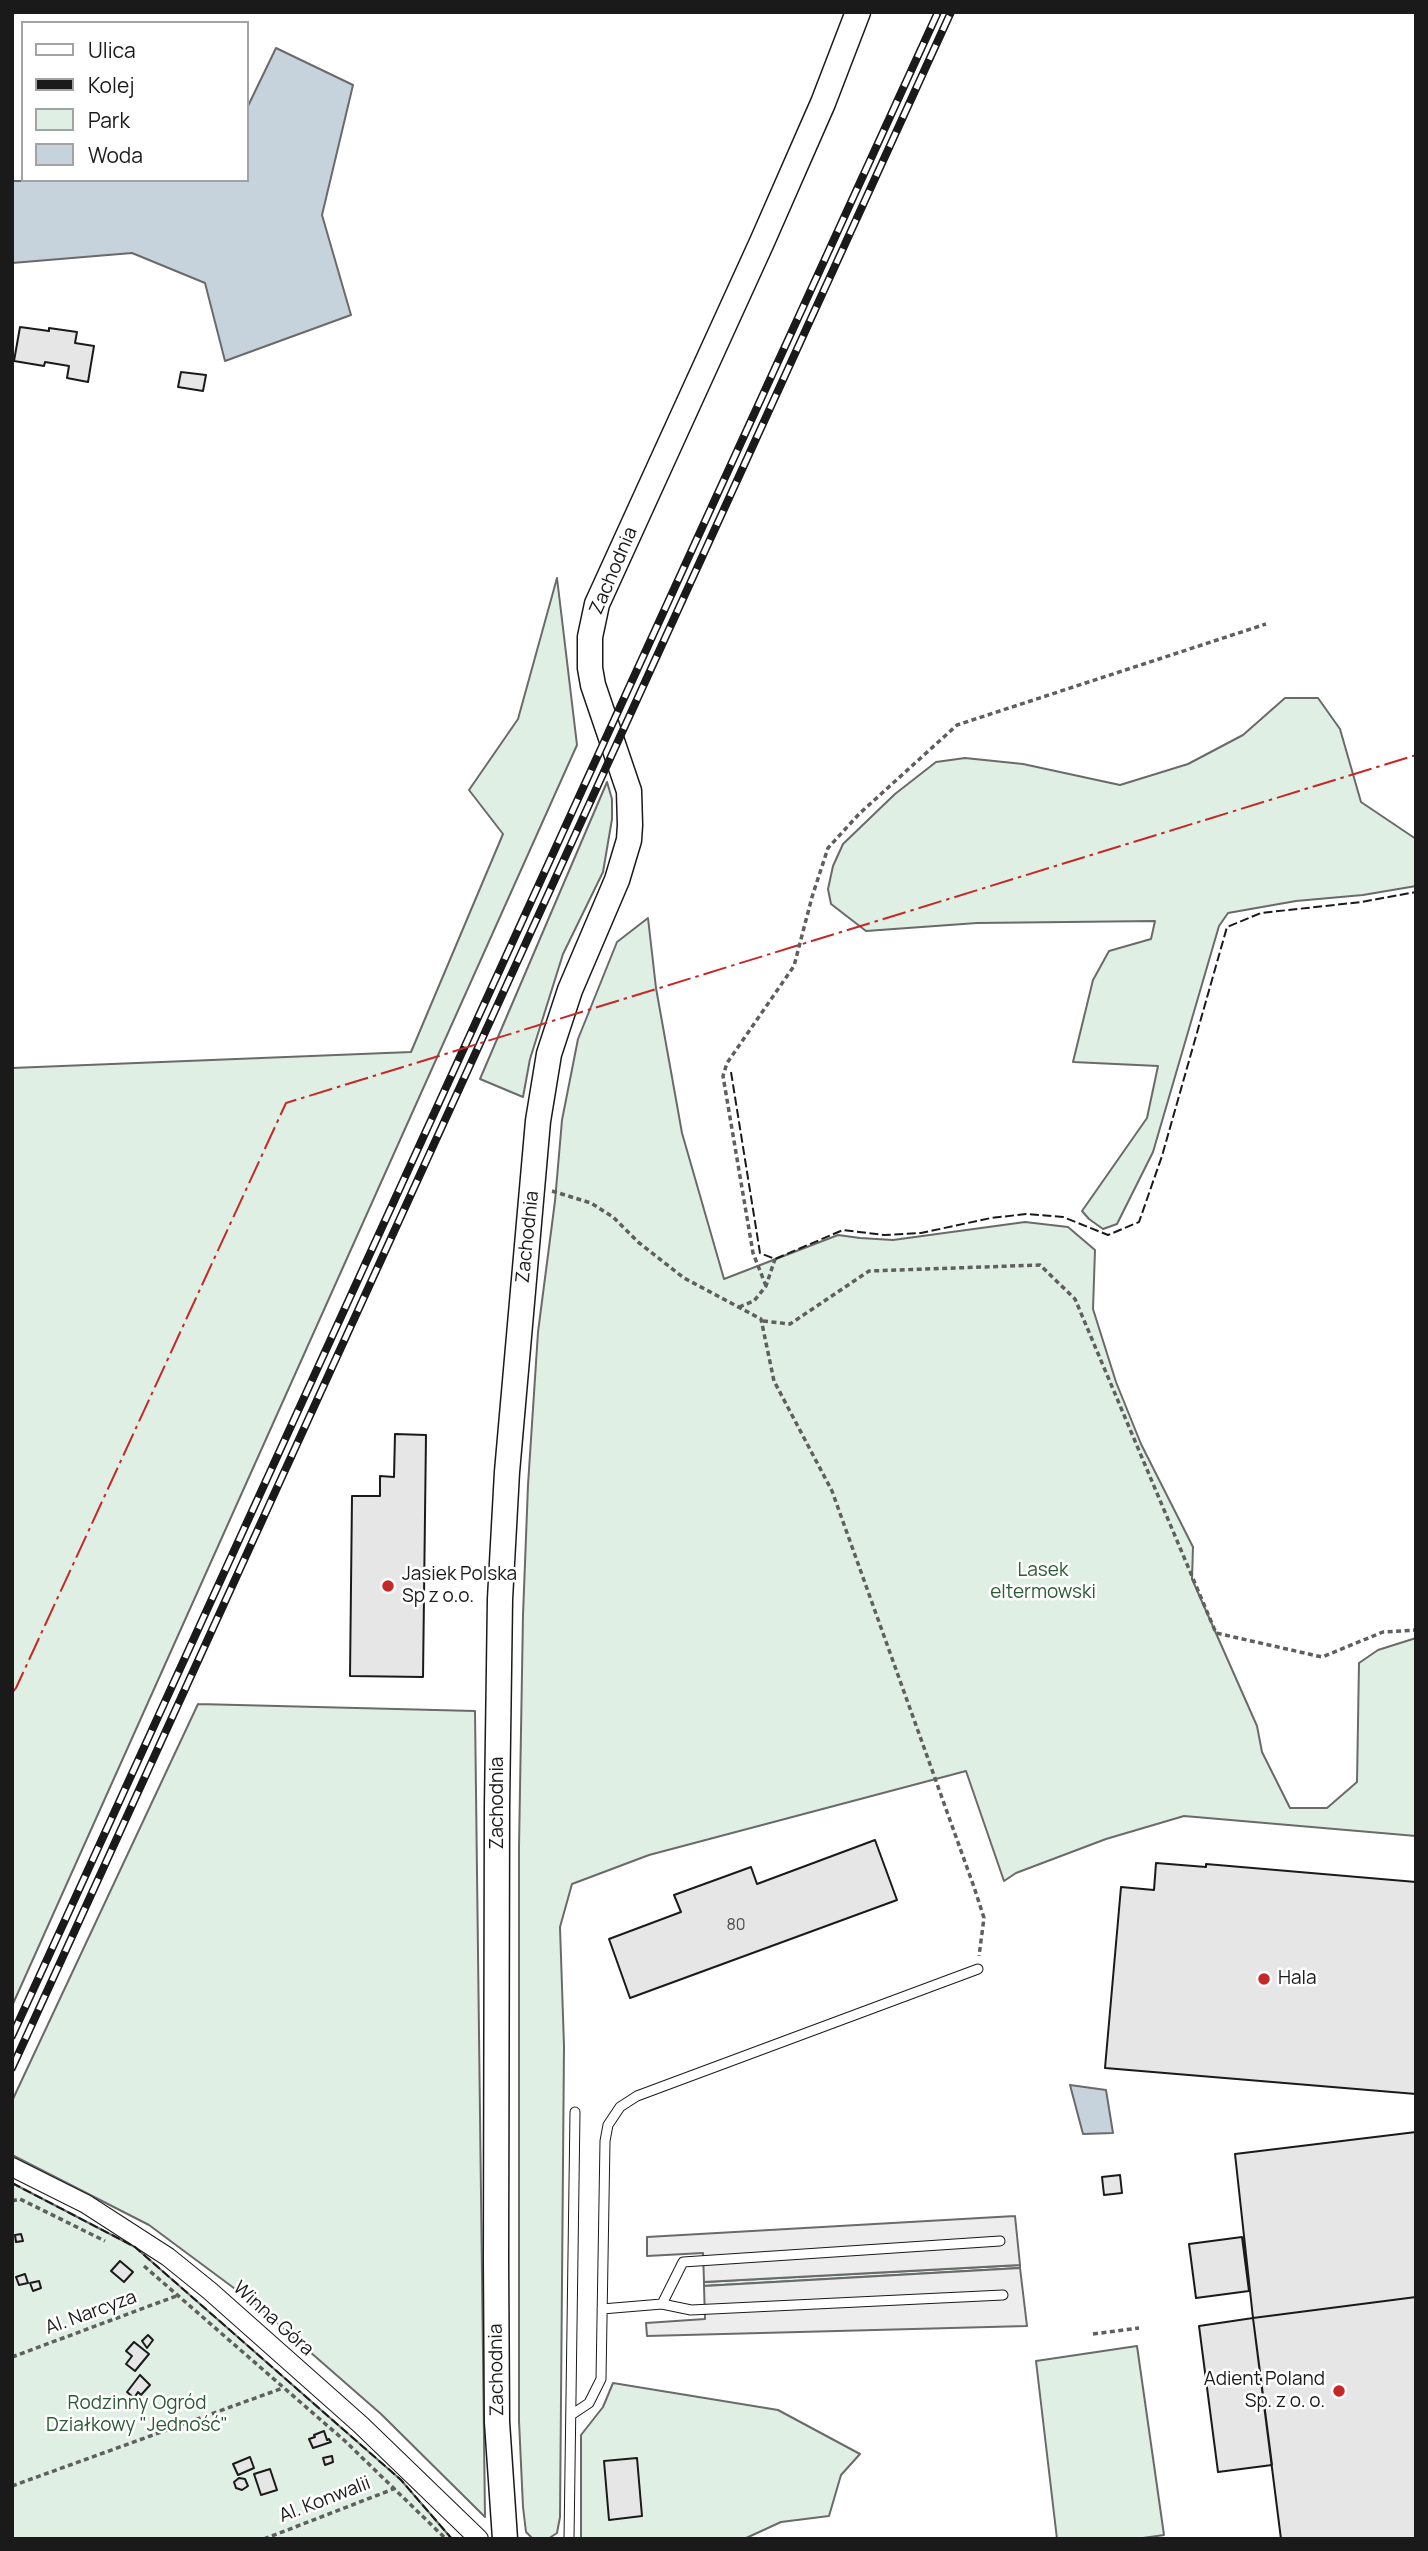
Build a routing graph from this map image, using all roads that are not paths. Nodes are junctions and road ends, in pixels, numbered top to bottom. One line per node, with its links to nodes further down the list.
1 (858, 12): 11 (street, Zachodnia)
2 (978, 1969): 8 (lane)
3 (575, 2112): 9 (lane)
4 (12, 2167): 10 (street, Winna Góra)
5 (1000, 2241): 7 (lane)
6 (1003, 2295): 7 (lane)
7 (662, 2304): 8 (lane)
8 (603, 2309): 9 (lane)
9 (571, 2415): 12 (lane)
10 (479, 2539)
11 (505, 2539)
12 (569, 2539)

